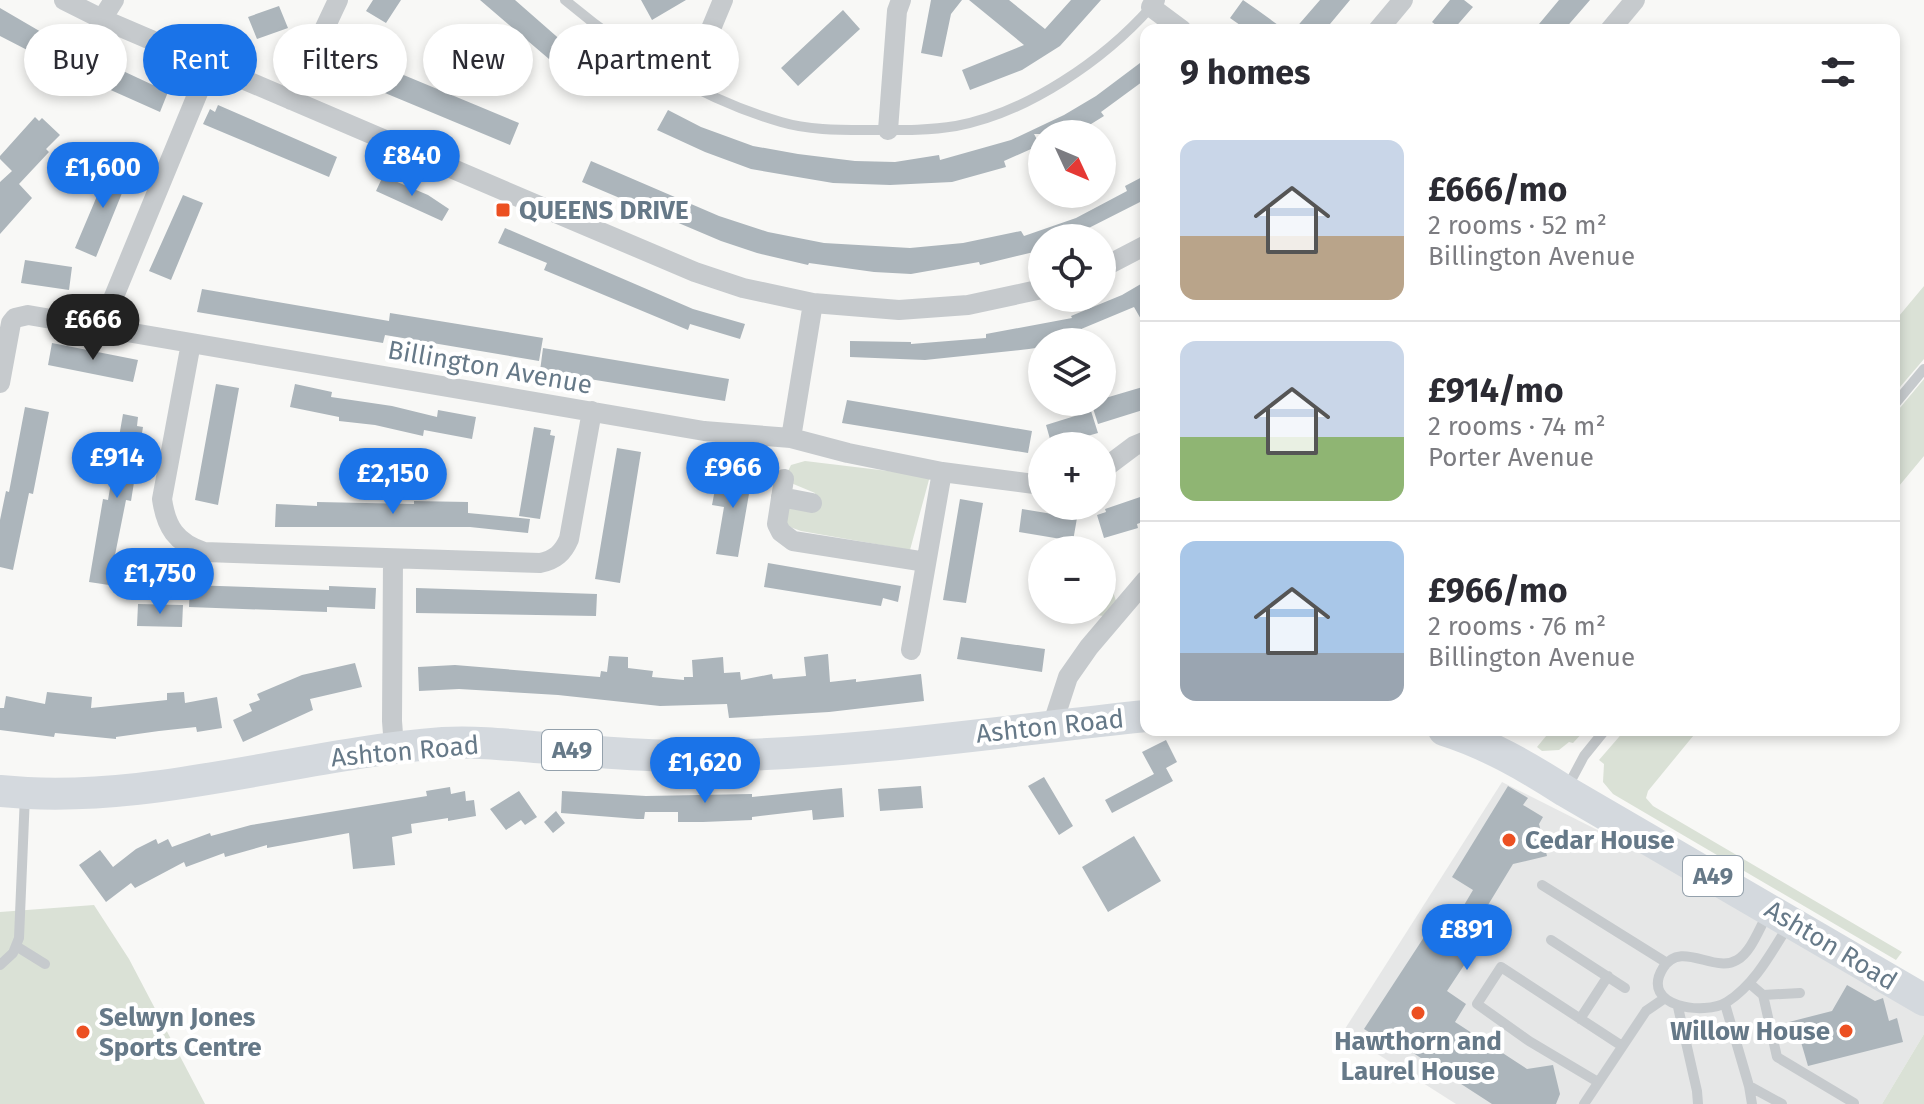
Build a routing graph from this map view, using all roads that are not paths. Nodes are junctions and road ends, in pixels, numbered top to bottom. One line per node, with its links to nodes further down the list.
1 (64, 0): 10 (street)
2 (114, 0): 10 (street)
3 (338, 0): 20 (street)
4 (565, 0): 11 (lane)
5 (723, 0): 12 (street)
6 (901, 0): 21 (street)
7 (1403, 0): 14 (street)
8 (1635, 0): 15 (street)
9 (1153, 4): 13 (street); 21 (lane)
10 (102, 19): 16 (street)
11 (597, 24)
12 (713, 24)
13 (1175, 24)
14 (1383, 24)
15 (1615, 24)
16 (143, 37)
17 (257, 86): 20 (street)
18 (197, 96): 26 (street)
19 (715, 96): 21 (lane)
20 (291, 100): 25 (street)
21 (888, 130)
22 (1140, 248): 23 (street)
23 (1116, 261)
24 (1028, 292): 25 (street)
25 (813, 303): 32 (street)
26 (101, 328): 27 (street, Billington Avenue); 29 (street, Billington Avenue)
27 (191, 343): 31 (street, Billington Avenue); 38 (street)
28 (1924, 369): 30 (lane)
29 (0, 383)
30 (1900, 398)
31 (592, 411): 32 (street, Billington Avenue); 38 (street)
32 (791, 438): 35 (street, Billington Avenue)
33 (1140, 444): 34 (street)
34 (1116, 460)
35 (942, 472): 36 (street, Billington Avenue); 39 (street)
36 (1028, 483)
37 (812, 503): 39 (street)
38 (393, 559): 46 (street)
39 (926, 562): 41 (street)
40 (1140, 587): 43 (street)
41 (911, 650)
42 (1140, 717): 43 (main road, Ashton Road / A49)
43 (1052, 726): 46 (main road, Ashton Road / A49)
44 (1462, 736): 47 (main road, Ashton Road / A49)
45 (1600, 736): 47 (lane)
46 (394, 747): 48 (main road, Ashton Road / A49)
47 (1565, 791): 50 (main road, Ashton Road / A49)
48 (12, 792): 52 (lane)
49 (1542, 885): 53 (lane)
50 (1781, 915): 53 (lane); 57 (lane); 62 (main road, Ashton Road / A49)
51 (1551, 940): 56 (lane)
52 (16, 946): 54 (lane); 55 (lane)
53 (1667, 963): 61 (lane)
54 (45, 964)
55 (0, 965)
56 (1608, 976): 58 (lane); 65 (lane)
57 (1749, 983): 60 (lane); 63 (lane)
58 (1625, 988)
59 (1800, 993): 60 (lane)
60 (1763, 995): 69 (lane)
61 (1665, 998): 64 (lane); 66 (lane)
62 (1924, 1000)
63 (1725, 1004): 64 (lane); 68 (lane)
64 (1678, 1007): 71 (lane)
65 (1580, 1019): 66 (lane); 67 (lane)
66 (1622, 1046): 67 (lane)
67 (1598, 1082): 70 (lane)
68 (1749, 1086): 72 (lane); 73 (lane)
69 (1854, 1103)
70 (1584, 1104)
71 (1698, 1104)
72 (1752, 1104)
73 (1782, 1104)

